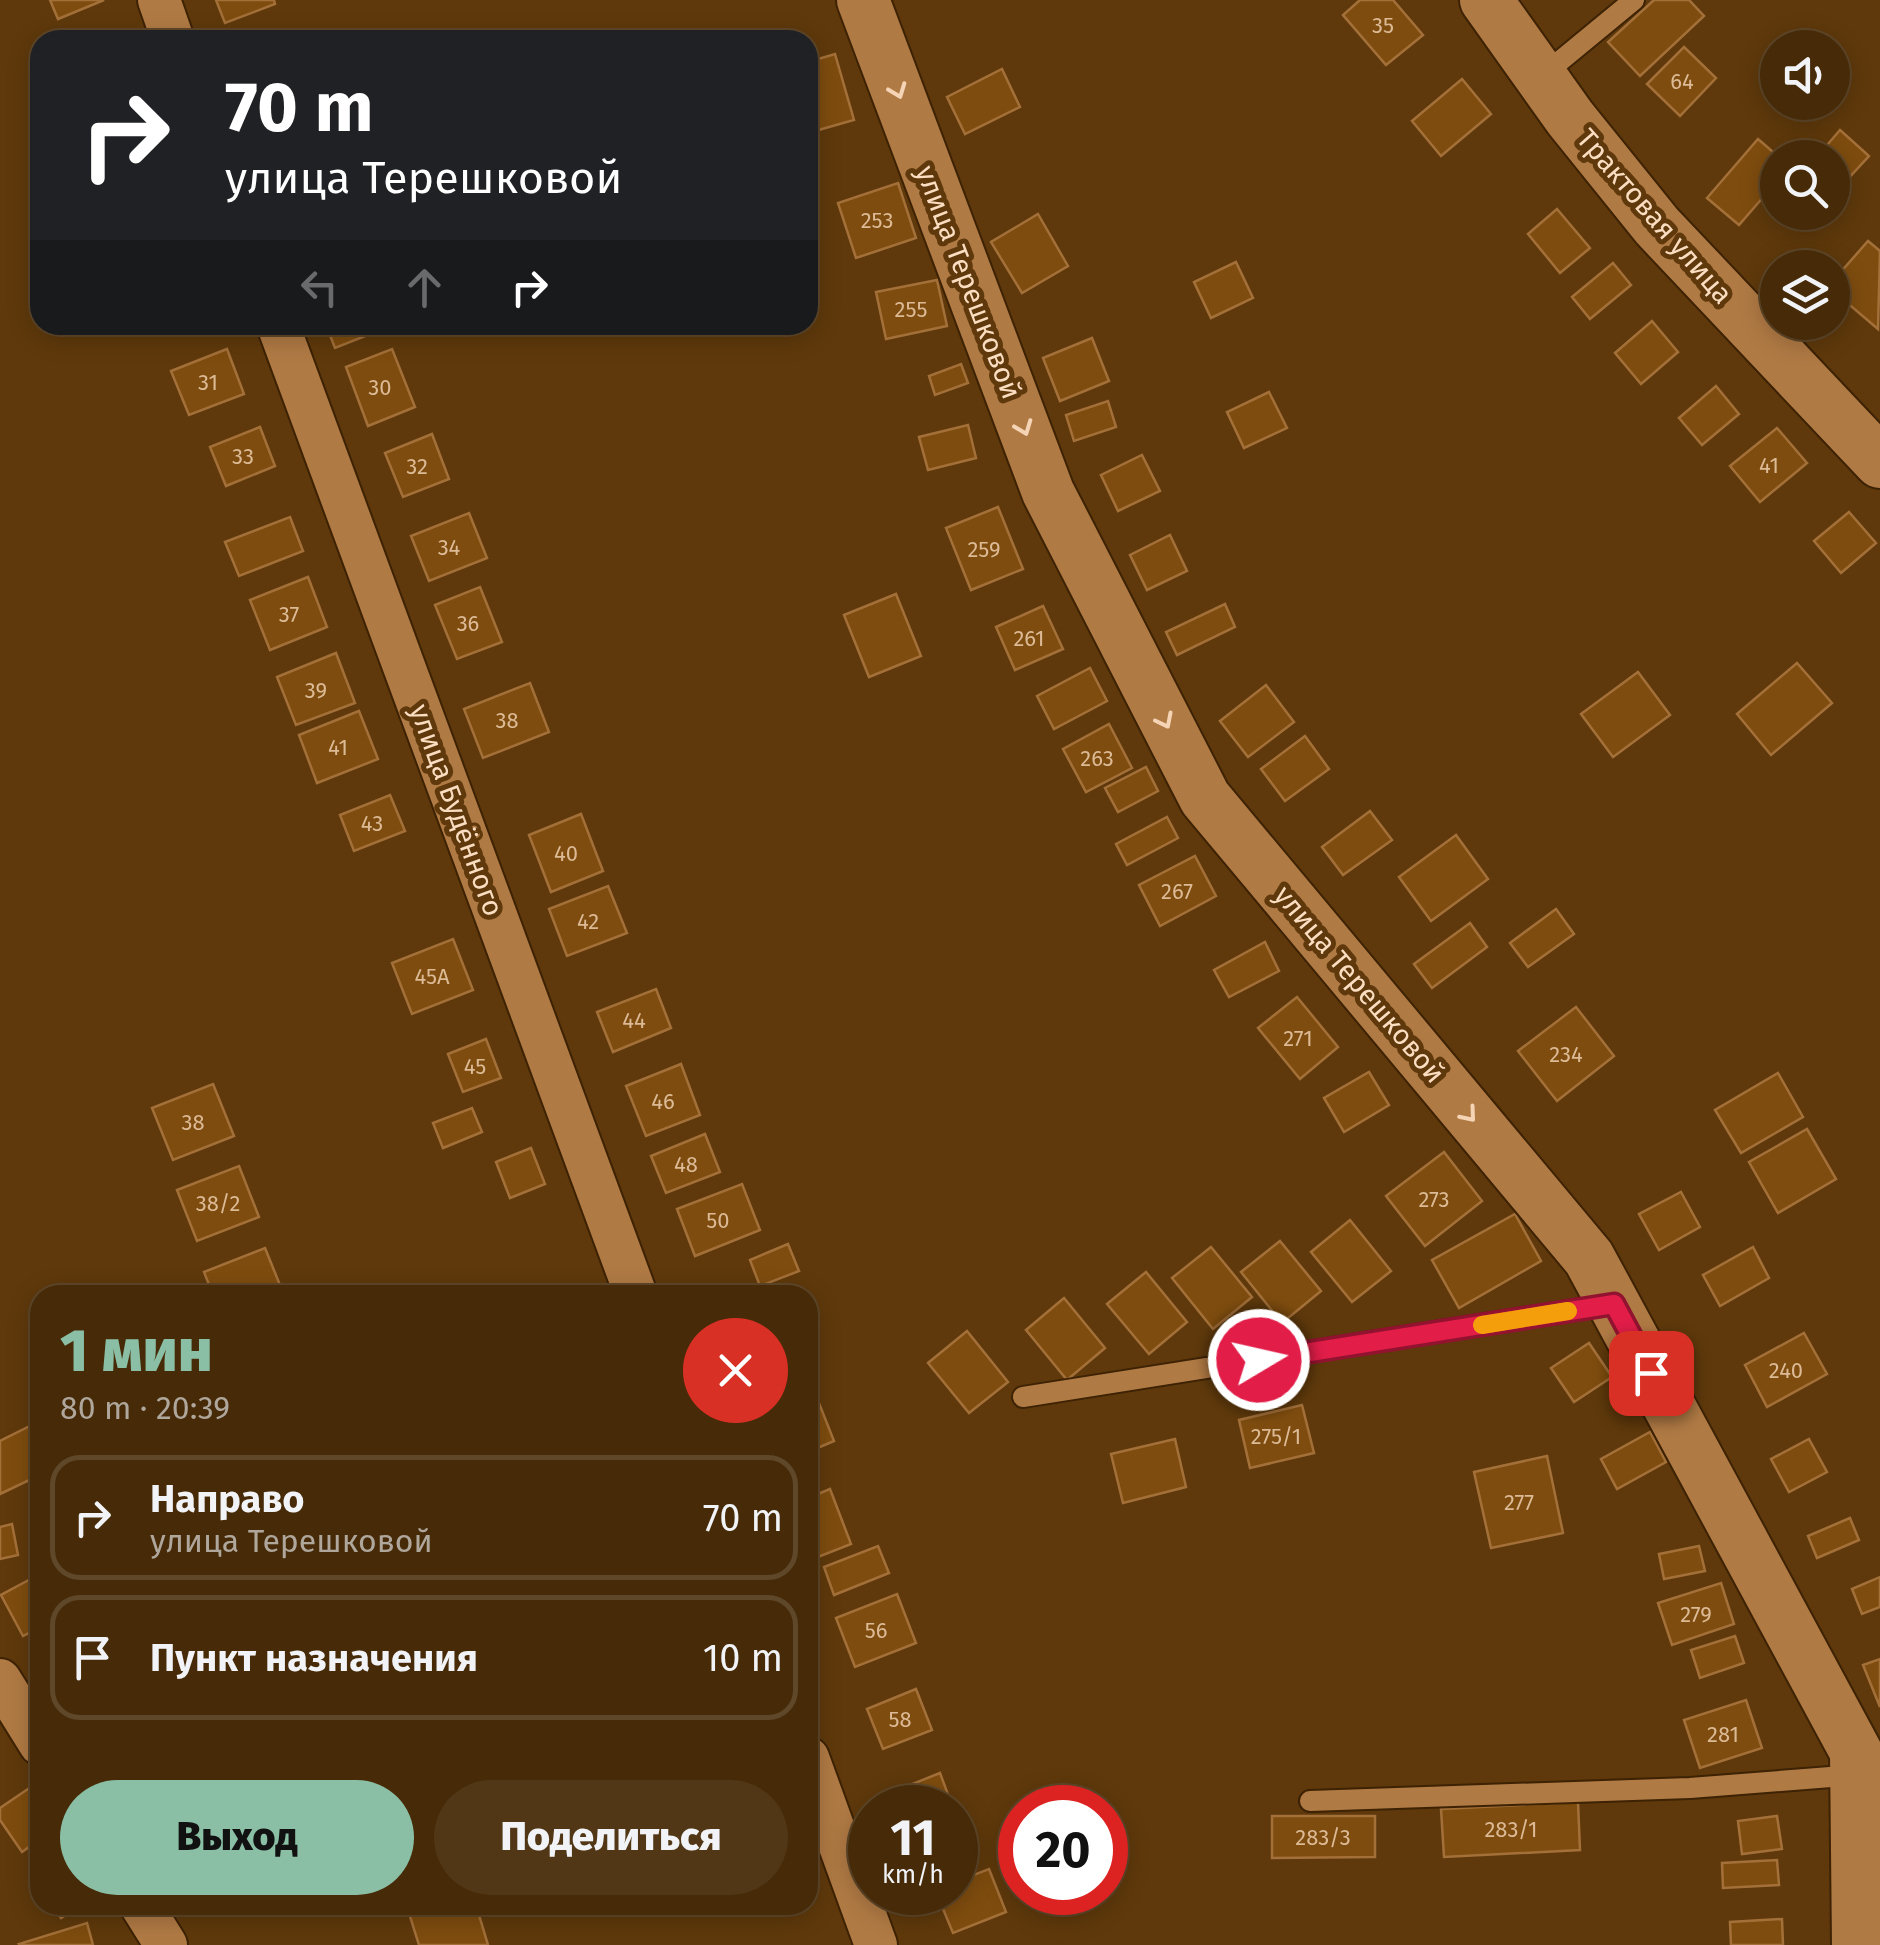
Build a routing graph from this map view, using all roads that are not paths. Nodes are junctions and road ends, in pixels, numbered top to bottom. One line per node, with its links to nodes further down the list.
1 (158, 0): 5 (street)
2 (863, 0): 10 (street, улица Терешковой, one-way to 10)
3 (1486, 0): 6 (street, Трактовая улица)
4 (1634, 0): 6 (lane)
5 (169, 30)
6 (1540, 76): 8 (street, Трактовая улица)
7 (282, 335): 9 (street, улица Будённого)
8 (1880, 462)
9 (632, 1285)
10 (1614, 1304): 11 (lane); 14 (street, улица Терешковой)
11 (1023, 1397)
12 (0, 1680): 13 (street)
13 (30, 1728)
14 (1864, 1756): 16 (lane); 20 (street, улица Терешковой)
15 (818, 1786): 19 (street)
16 (1310, 1801)
17 (146, 1915): 18 (street)
18 (166, 1945)
19 (876, 1945)
20 (1858, 1945)

